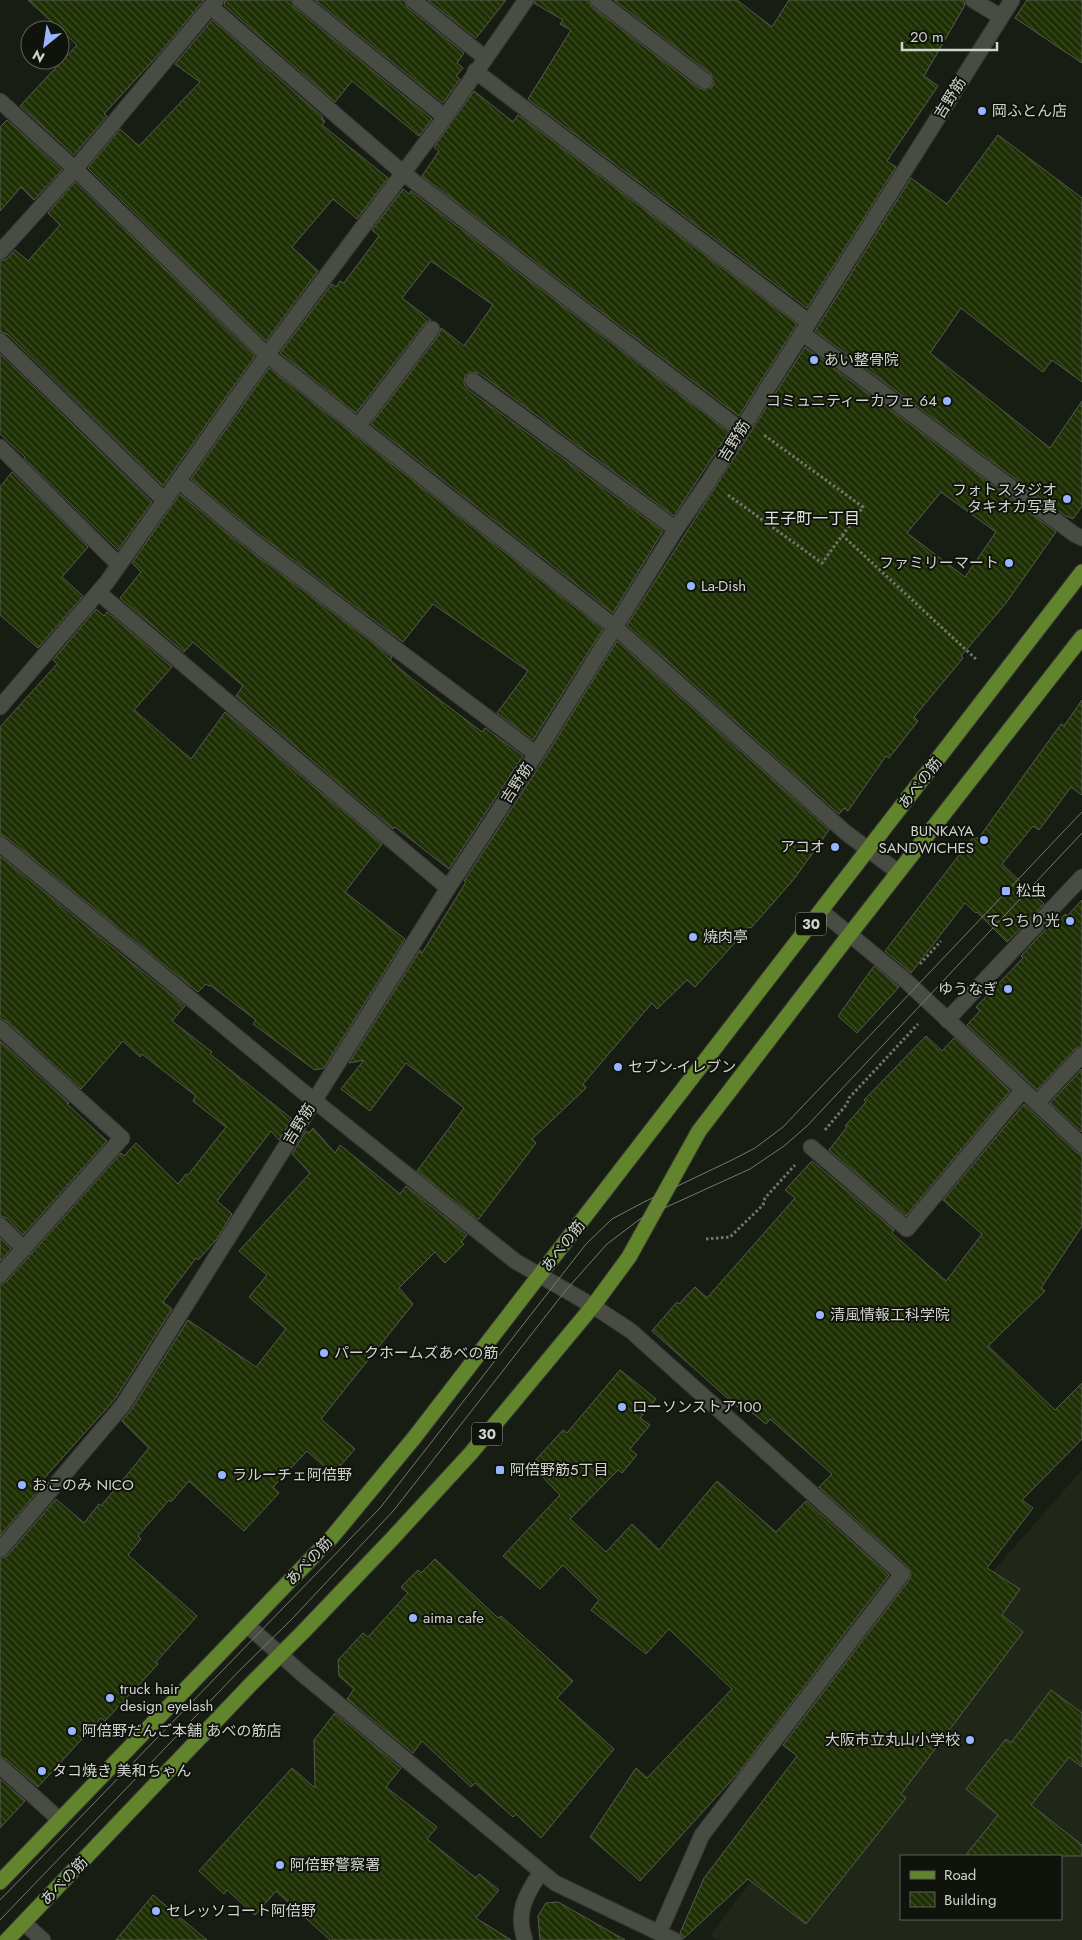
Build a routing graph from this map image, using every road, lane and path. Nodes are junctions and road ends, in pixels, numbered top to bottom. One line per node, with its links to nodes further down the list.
1 (300, 0): 13 (street)
2 (413, 0): 9 (street)
3 (526, 0): 9 (street)
4 (598, 0): 11 (street)
5 (973, 0): 8 (street)
6 (1012, 0): 8 (street, 吉野筋)
7 (214, 4): 14 (street); 15 (street)
8 (1001, 17): 17 (street, 吉野筋)
9 (484, 57): 10 (street)
10 (475, 71): 13 (street); 17 (street)
11 (705, 81)
12 (0, 101): 14 (street)
13 (445, 117): 15 (street)
14 (75, 169): 16 (street); 20 (street)
15 (403, 173): 20 (street); 23 (street)
16 (0, 252)
17 (806, 327): 23 (street, 吉野筋); 30 (street)
18 (432, 329): 22 (street)
19 (0, 340): 27 (street)
20 (267, 355): 22 (street); 25 (street)
21 (473, 382): 28 (street)
22 (358, 426): 34 (street)
23 (744, 426): 26 (street, 吉野筋); 29 (path)
24 (0, 447): 31 (street)
25 (179, 481): 27 (street); 38 (street)
26 (709, 481): 28 (street, 吉野筋); 29 (path)
27 (165, 501): 31 (street)
28 (676, 529): 34 (street, 吉野筋)
29 (842, 535): 36 (path)
30 (1082, 538)
31 (119, 565): 33 (street)
32 (1082, 572): 40 (main road, あべの筋 / 30)
33 (99, 593): 37 (street); 43 (street)
34 (615, 627): 38 (street, 吉野筋); 40 (street)
35 (1082, 637): 41 (main road, あべの筋 / 30)
36 (977, 660)
37 (0, 707)
38 (536, 754): 43 (street, 吉野筋)
39 (0, 844): 52 (street)
40 (868, 850): 41 (street); 44 (main road, あべの筋 / 30)
41 (898, 872): 45 (main road, あべの筋 / 30)
42 (1082, 877): 47 (street)
43 (448, 888): 52 (street, 吉野筋)
44 (821, 911): 45 (street); 61 (main road, あべの筋 / 30)
45 (850, 934): 46 (street); 62 (main road, あべの筋 / 30)
46 (934, 1007): 47 (street); 51 (path)
47 (947, 1020): 50 (street)
48 (0, 1028): 59 (street)
49 (1082, 1055): 53 (street)
50 (1022, 1091): 53 (street); 55 (street)
51 (849, 1098)
52 (314, 1101): 61 (street); 63 (street, 吉野筋)
53 (1037, 1103): 54 (street)
54 (1082, 1145)
55 (811, 1147)
56 (765, 1198): 58 (path)
57 (0, 1225): 59 (street)
58 (706, 1239)
59 (24, 1249): 60 (street)
60 (0, 1275)
61 (539, 1276): 62 (street); 64 (main road, あべの筋 / 30)
62 (593, 1306): 65 (main road, あべの筋 / 30); 71 (street)
63 (0, 1550)
64 (247, 1625): 65 (street); 67 (main road, あべの筋 / 30)
65 (280, 1655): 68 (street); 70 (main road, あべの筋 / 30)
66 (0, 1766): 67 (street)
67 (60, 1820): 69 (main road, あべの筋 / 30)
68 (541, 1872): 71 (street); 74 (street)
69 (0, 1882)
70 (24, 1923): 72 (main road, あべの筋 / 30); 73 (street)
71 (659, 1933): 75 (street)
72 (7, 1940)
73 (43, 1940)
74 (525, 1940)
75 (674, 1940)

